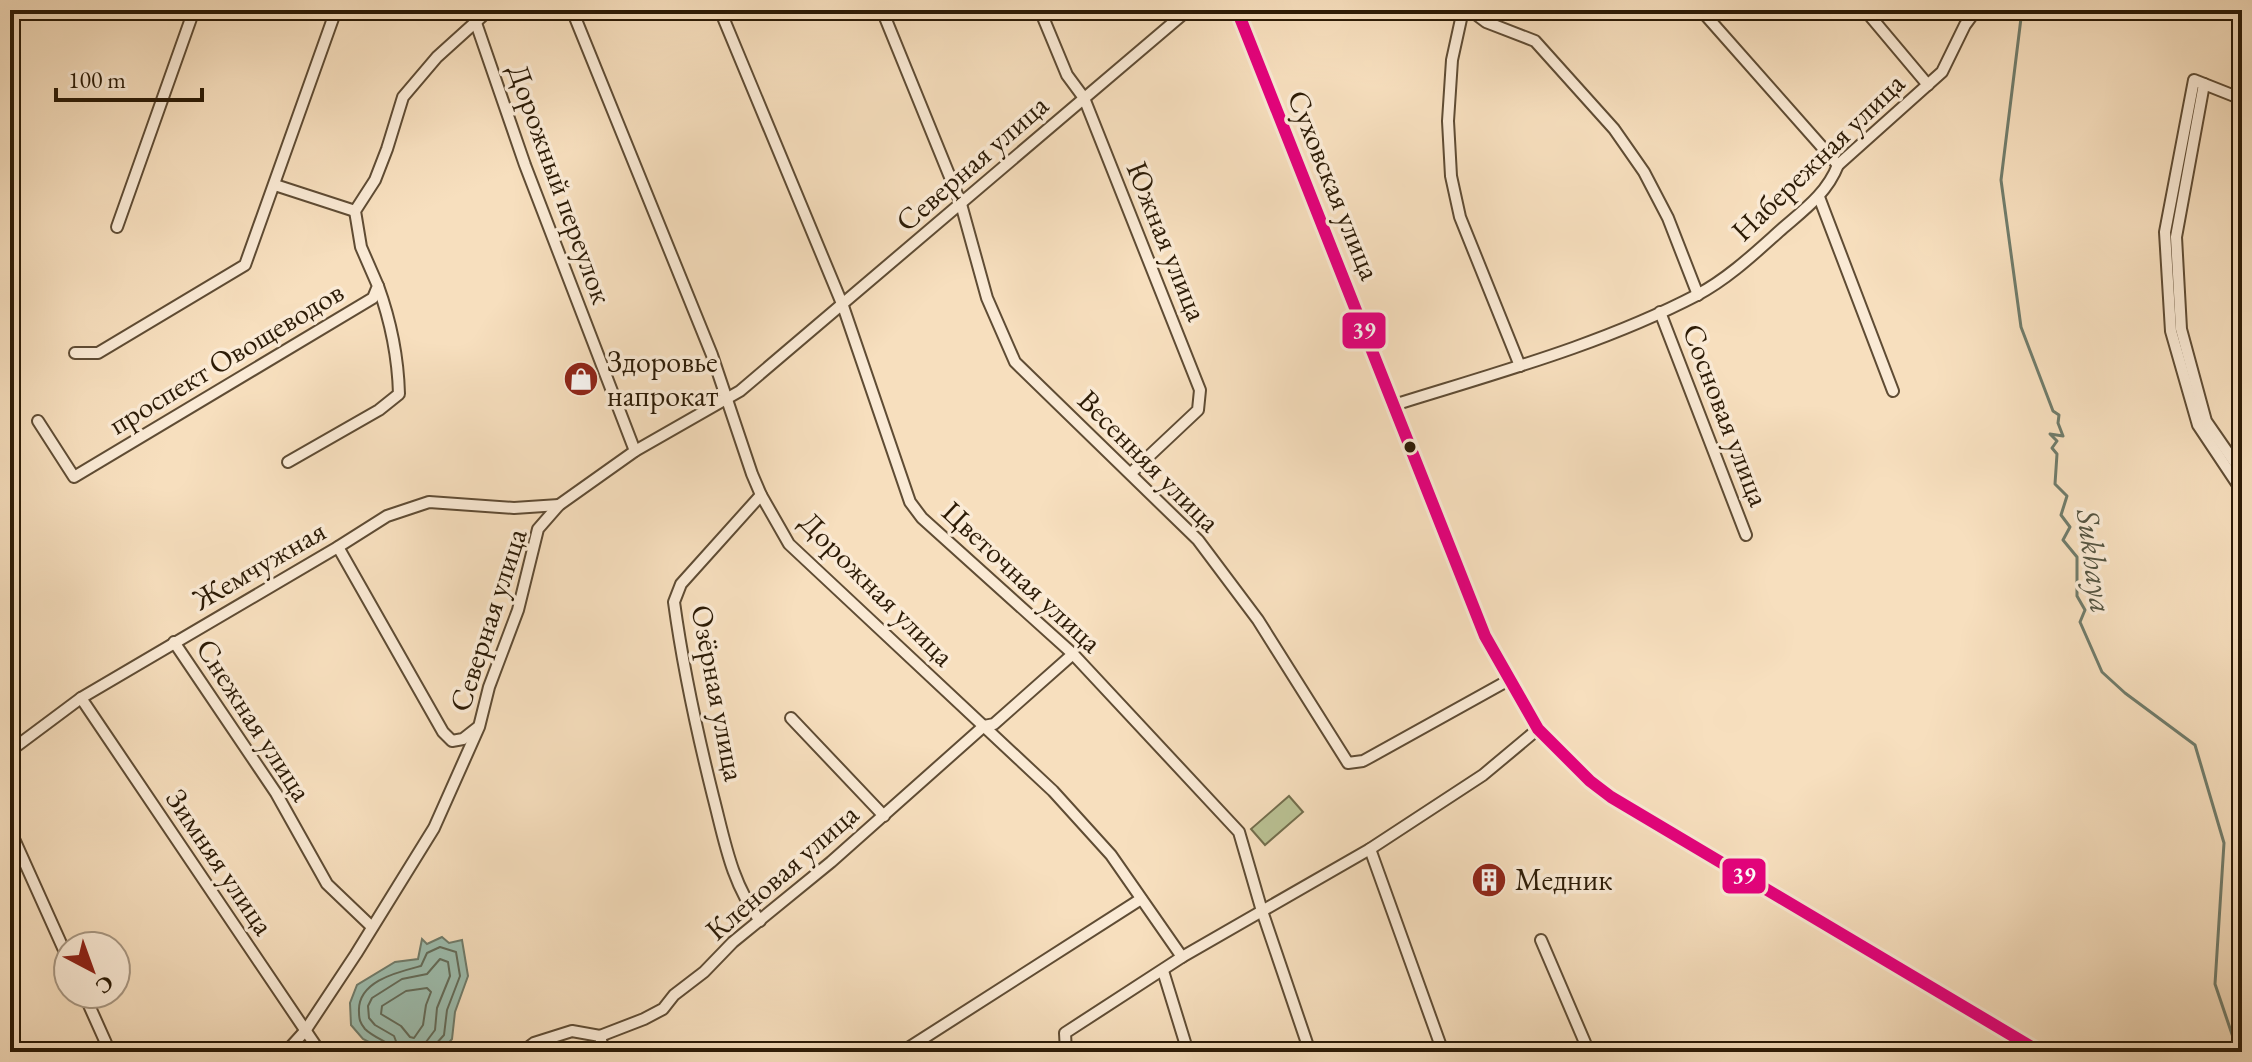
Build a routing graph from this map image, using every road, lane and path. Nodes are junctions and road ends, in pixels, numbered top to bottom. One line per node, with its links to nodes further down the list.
1 (13, 10): 16 (street)
2 (194, 10): 27 (street)
3 (336, 10): 23 (street)
4 (489, 10): 17 (street)
5 (572, 10): 35 (street, Дорожная улица)
6 (720, 10): 30 (street, Цветочная улица)
7 (882, 10): 25 (street, Весенняя улица)
8 (1040, 10): 20 (street, Южная улица)
9 (1188, 10): 20 (street, Северная улица)
10 (1237, 10): 36 (street, Суховская улица)
11 (1463, 10): 33 (street)
12 (1470, 10): 29 (street)
13 (1701, 10): 22 (street)
14 (1865, 10): 19 (street)
15 (1976, 10): 19 (street, Набережная улица)
16 (10, 18)
17 (476, 23): 26 (street); 38 (street, Дорожный переулок)
18 (2199, 82): 21 (street); 41 (street); 42 (street)
19 (1928, 85): 22 (street, Набережная улица)
20 (1084, 98): 25 (street, Северная улица); 40 (street, Южная улица)
21 (2242, 99)
22 (1838, 165): 24 (street, Набережная улица)
23 (275, 185): 26 (street); 32 (street)
24 (1819, 197): 29 (street, Набережная улица); 34 (street)
25 (961, 204): 30 (street, Северная улица); 40 (street, Весенняя улица)
26 (355, 211): 28 (street, проспект Овощеводов)
27 (117, 227)
28 (378, 286): 37 (street, проспект Овощеводов); 39 (street)
29 (1698, 295): 31 (street, Набережная улица)
30 (843, 306): 35 (street, Северная улица); 48 (street, Цветочная улица)
31 (1660, 312): 33 (street, Набережная улица); 45 (street, Сосновая улица)
32 (75, 353)
33 (1520, 366): 36 (street, Набережная улица)
34 (1893, 391)
35 (726, 397): 38 (street, Северная улица); 43 (street, Дорожная улица)
36 (1394, 405): 49 (street, Суховская улица)
37 (38, 421)
38 (635, 451): 44 (street, Северная улица)
39 (288, 462)
40 (1131, 473): 49 (street, Весенняя улица)
41 (2242, 473)
42 (2242, 491)
43 (761, 495): 52 (street, Дорожная улица); 61 (street, Озёрная улица)
44 (559, 505): 46 (street, Жемчужная); 53 (street, Северная улица)
45 (1746, 535)
46 (338, 547): 47 (street, Жемчужная); 53 (street)
47 (174, 642): 50 (street, Жемчужная); 62 (street, Снежная улица)
48 (1073, 654): 52 (street, Кленовая улица); 60 (street, Цветочная улица)
49 (1509, 680): 54 (street, Суховская улица)
50 (81, 698): 55 (street, Жемчужная); 68 (street, Зимняя улица)
51 (791, 718): 56 (street)
52 (984, 726): 56 (street, Кленовая улица); 59 (street, Дорожная улица)
53 (479, 727): 62 (street, Северная улица)
54 (1538, 729): 58 (street); 81 (street, Суховская улица)
55 (10, 751)
56 (884, 816): 61 (street, Кленовая улица)
57 (10, 830): 63 (street)
58 (1370, 849): 60 (street); 79 (street)
59 (1141, 899): 65 (street, Дорожная улица); 75 (street)
60 (1262, 911): 65 (street); 78 (street, Цветочная улица)
61 (760, 921): 69 (street, Кленовая улица)
62 (372, 927): 68 (street, Северная улица)
63 (55, 930)
64 (1541, 940): 80 (street)
65 (1182, 957): 66 (street)
66 (1163, 971): 76 (street); 77 (street)
67 (91, 1010): 70 (street)
68 (305, 1031): 71 (street, Северная улица); 72 (street, Зимняя улица)
69 (600, 1036): 73 (street, Кленовая улица); 74 (street)
70 (110, 1052)
71 (286, 1052)
72 (320, 1052)
73 (522, 1052)
74 (604, 1052)
75 (902, 1052)
76 (1066, 1052)
77 (1188, 1052)
78 (1310, 1052)
79 (1443, 1052)
80 (1589, 1052)
81 (2040, 1052)

